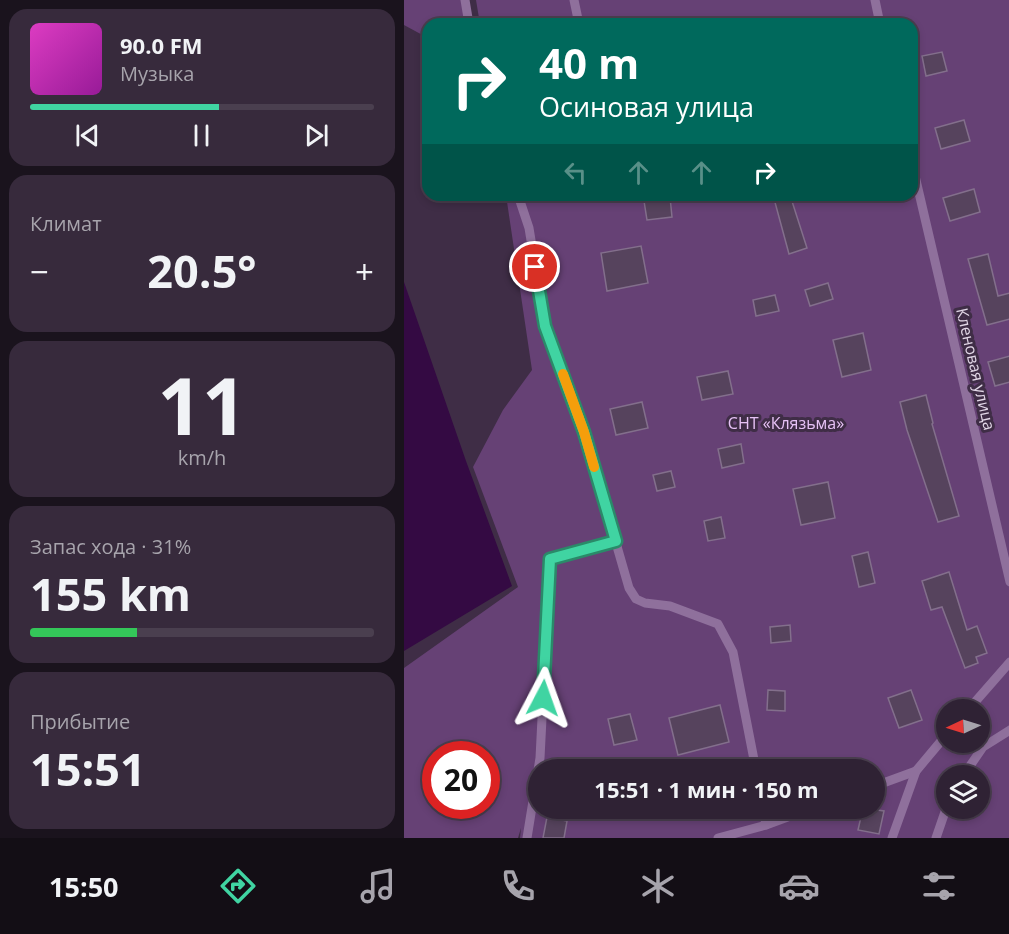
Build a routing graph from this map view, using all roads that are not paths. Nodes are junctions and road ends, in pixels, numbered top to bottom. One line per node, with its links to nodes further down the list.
1 (465, 0): 4 (lane)
2 (574, 0): 5 (lane)
3 (875, 0): 6 (lane)
4 (468, 18)
5 (578, 18)
6 (879, 18)
7 (918, 189): 10 (lane, Кленовая улица)
8 (520, 201): 9 (lane)
9 (616, 541): 15 (lane); 24 (lane)
10 (1010, 582)
11 (1010, 662): 12 (lane)
12 (978, 699)
13 (1010, 730): 16 (lane)
14 (936, 747): 17 (lane)
15 (754, 759)
16 (971, 765)
17 (916, 771): 18 (lane); 23 (lane)
18 (885, 782)
19 (765, 819): 22 (lane)
20 (782, 819): 22 (lane)
21 (943, 819): 26 (lane)
22 (766, 825): 25 (lane)
23 (895, 837)
24 (527, 838)
25 (718, 838)
26 (936, 838)

